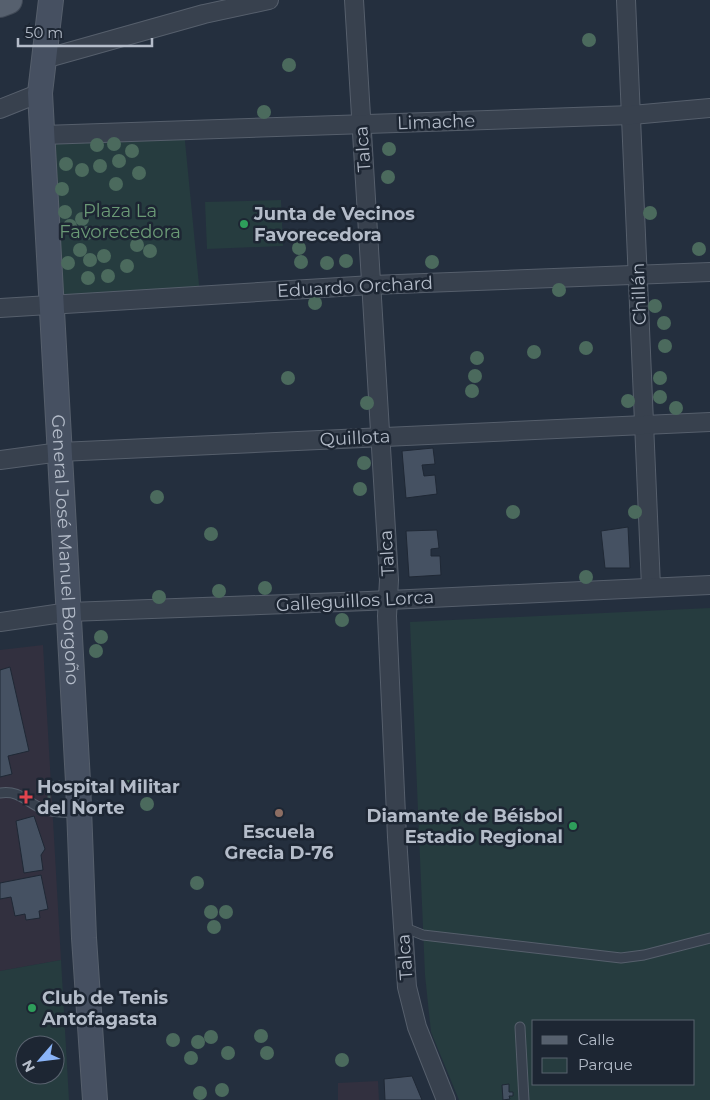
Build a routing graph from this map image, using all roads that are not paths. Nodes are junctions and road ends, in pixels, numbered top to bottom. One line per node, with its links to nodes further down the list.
1 (8, 0): 6 (main road)
2 (51, 0): 7 (street, General José Manuel Borgoño)
3 (268, 0): 7 (street)
4 (354, 0): 12 (street, Talca)
5 (626, 0): 11 (street, Chillán)
6 (0, 3)
7 (44, 59): 8 (street, General José Manuel Borgoño)
8 (40, 93): 10 (street); 13 (street, General José Manuel Borgoño)
9 (710, 108): 11 (street, Limache)
10 (0, 109)
11 (632, 115): 12 (street, Limache); 15 (street, Chillán)
12 (362, 125): 13 (street, Limache); 16 (street, Talca)
13 (43, 135): 17 (street, General José Manuel Borgoño)
14 (710, 272): 15 (street, Eduardo Orchard)
15 (638, 276): 16 (street, Eduardo Orchard); 20 (street, Chillán)
16 (372, 285): 17 (street, Eduardo Orchard); 21 (street, Talca)
17 (52, 304): 18 (street, Eduardo Orchard); 22 (street, General José Manuel Borgoño)
18 (0, 308)
19 (710, 422): 20 (street, Quillota)
20 (644, 425): 21 (street, Quillota); 25 (street, Chillán)
21 (381, 436): 22 (street, Quillota); 26 (street, Talca)
22 (60, 452): 23 (street, Quillota); 27 (street, General José Manuel Borgoño)
23 (0, 460)
24 (710, 585): 25 (street, Galleguillos Lorca)
25 (651, 587): 26 (street, Galleguillos Lorca)
26 (388, 599): 27 (street, Galleguillos Lorca); 31 (street, Talca)
27 (68, 612): 28 (street, Galleguillos Lorca); 30 (street, General José Manuel Borgoño)
28 (0, 622)
29 (0, 793): 30 (lane)
30 (79, 813): 34 (street, General José Manuel Borgoño)
31 (403, 927): 32 (lane); 35 (street, Talca)
32 (710, 938)
33 (520, 1027): 36 (lane)
34 (95, 1100)
35 (446, 1100)
36 (524, 1100)

